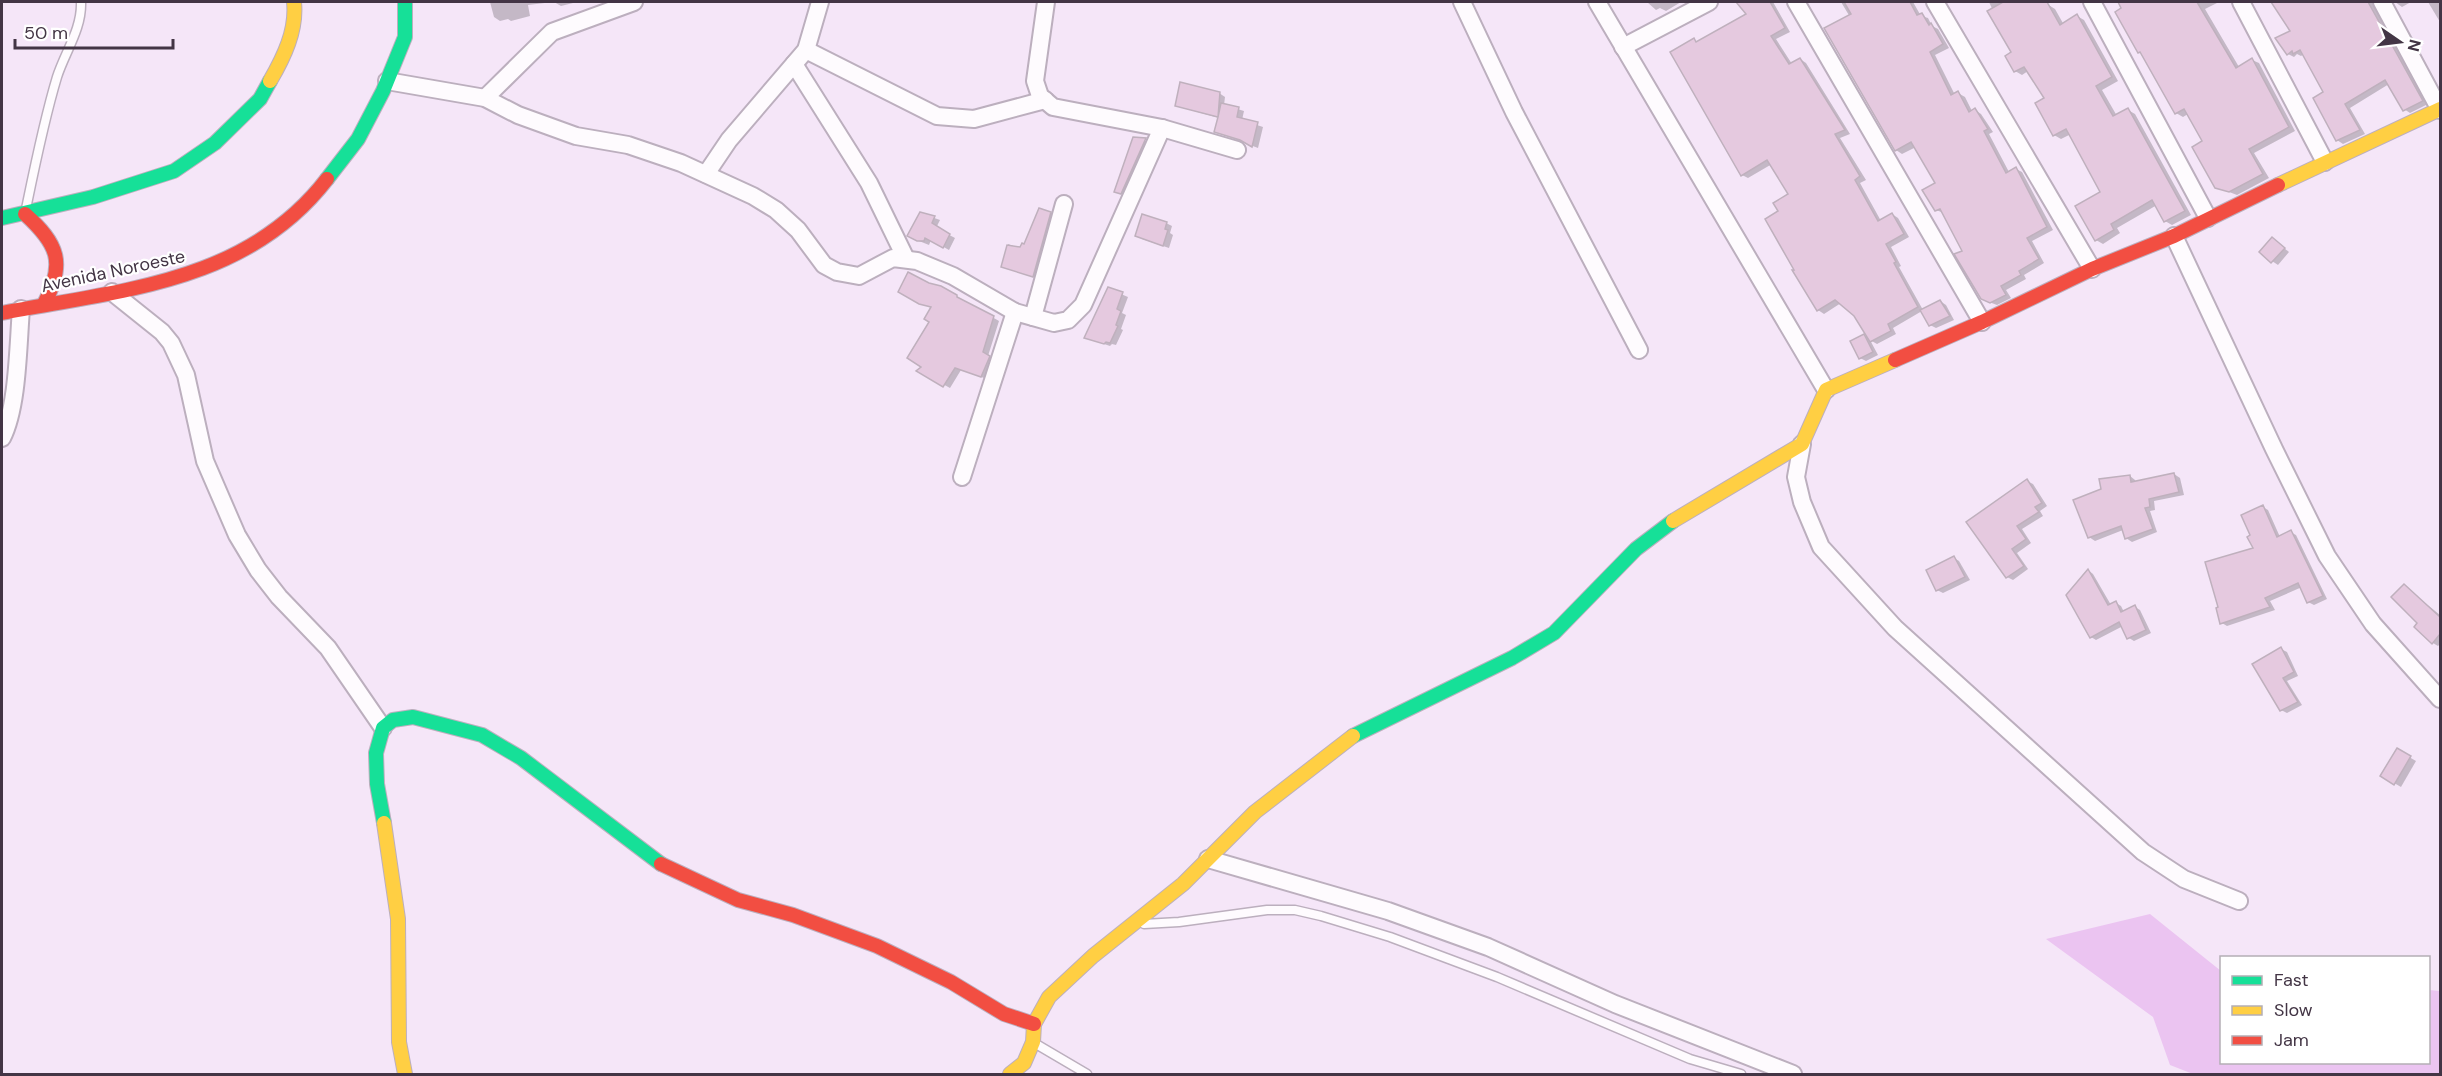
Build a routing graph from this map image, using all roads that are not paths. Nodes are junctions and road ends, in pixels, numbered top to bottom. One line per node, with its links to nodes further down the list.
1 (81, 2): 27 (lane)
2 (294, 2): 27 (street)
3 (405, 2): 18 (street, Avenida Noroeste)
4 (634, 2): 19 (street)
5 (820, 2): 16 (street)
6 (1046, 2): 20 (street)
7 (1462, 2): 40 (street)
8 (1597, 2): 15 (street)
9 (1709, 2): 15 (street)
10 (1796, 2): 39 (street)
11 (1935, 2): 32 (street)
12 (2091, 2): 29 (street)
13 (2241, 2): 24 (street)
14 (2382, 2): 21 (street)
15 (1623, 47): 41 (street)
16 (806, 50): 17 (street); 20 (street)
17 (794, 64): 25 (street); 31 (street)
18 (387, 81): 19 (street); 33 (street, Avenida Noroeste)
19 (485, 98): 25 (street)
20 (1045, 100): 22 (street)
21 (2440, 110): 24 (street)
22 (1162, 128): 23 (street); 38 (street)
23 (1237, 150)
24 (2325, 162): 29 (street)
25 (706, 174): 31 (street)
26 (1065, 204): 38 (street)
27 (25, 214): 28 (street); 34 (street)
28 (2, 218)
29 (2208, 218): 30 (street)
30 (2174, 236): 32 (street); 45 (street)
31 (906, 259): 36 (street)
32 (2092, 269): 39 (street)
33 (112, 292): 34 (street, Avenida Noroeste); 46 (street)
34 (44, 304): 35 (street, Avenida Noroeste)
35 (21, 309): 37 (street, Avenida Noroeste); 42 (street)
36 (1015, 312): 38 (street); 44 (street)
37 (2, 313)
38 (1033, 317)
39 (1982, 322): 41 (street)
40 (1639, 350)
41 (1826, 390): 43 (street)
42 (2, 438)
43 (1802, 444): 47 (street); 48 (street)
44 (962, 477)
45 (2440, 699)
46 (383, 728): 50 (street); 52 (street)
47 (1208, 859): 49 (street); 56 (street)
48 (2239, 901)
49 (1134, 924): 50 (street); 55 (lane)
50 (1034, 1024): 51 (street)
51 (1033, 1042): 53 (street); 54 (lane)
52 (405, 1074)
53 (1010, 1074)
54 (1087, 1074)
55 (1741, 1074)
56 (1793, 1074)

